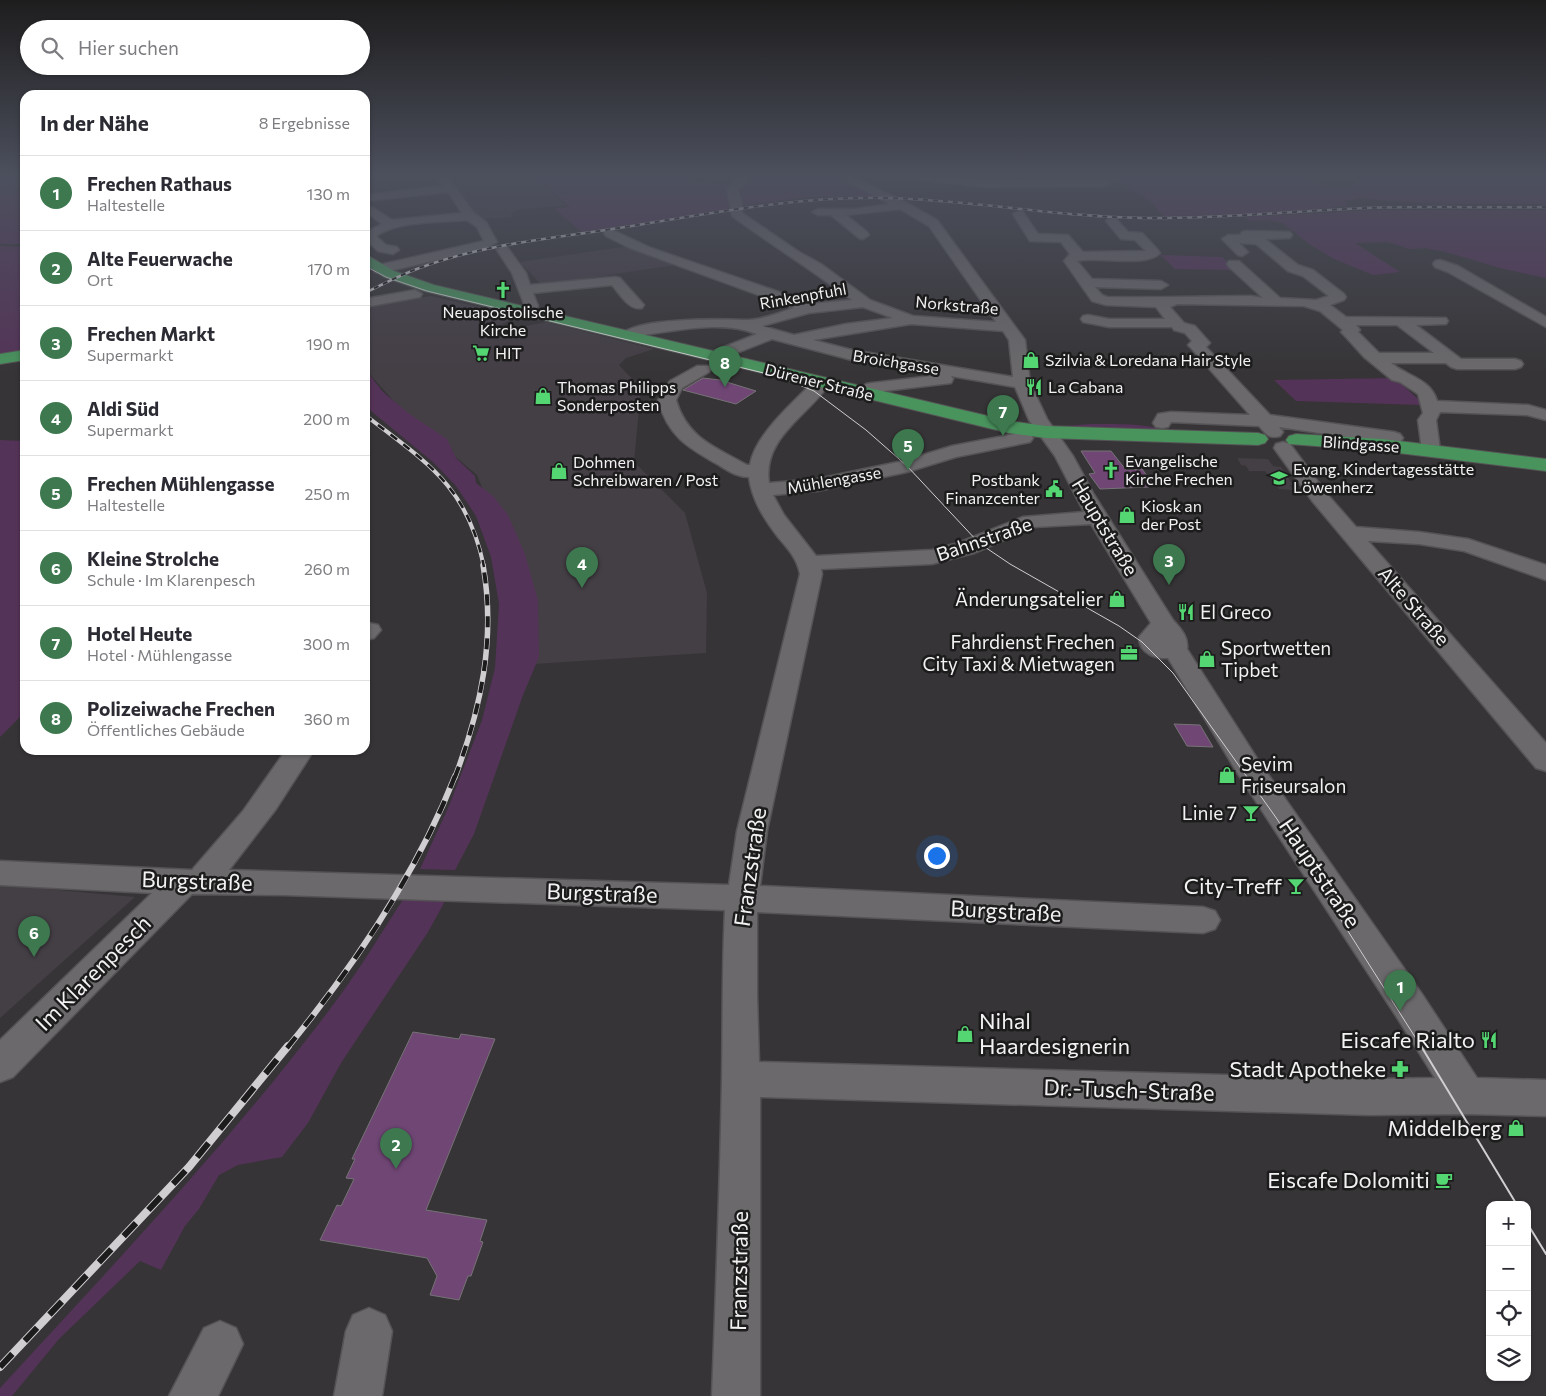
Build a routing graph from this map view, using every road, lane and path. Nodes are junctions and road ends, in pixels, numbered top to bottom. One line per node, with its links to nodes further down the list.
1 (376, 242): 11 (street)
2 (490, 242): 17 (street)
3 (631, 242): 31 (street)
4 (776, 242): 26 (street, Norkstraße)
5 (946, 242): 41 (street, Hauptstraße)
6 (1067, 242): 13 (street)
7 (1144, 242): 13 (street)
8 (1245, 242): 9 (street)
9 (1256, 242)
10 (1261, 242): 22 (street)
11 (393, 250)
12 (503, 250): 20 (street)
13 (1078, 256): 18 (street)
14 (370, 262): 17 (main road, Dürener Straße)
15 (1234, 264): 28 (street)
16 (1440, 264): 38 (street)
17 (380, 269): 32 (main road, Dürener Straße)
18 (1088, 286): 19 (street); 23 (street); 27 (street)
19 (1072, 288)
20 (526, 290): 30 (street); 32 (street)
21 (415, 294): 24 (street)
22 (1337, 298): 25 (street); 29 (street)
23 (1194, 300): 27 (street); 28 (street)
24 (370, 302)
25 (1352, 302)
26 (865, 303): 31 (street, Rinkenpfuhl); 33 (street, Norkstraße)
27 (1164, 303): 39 (street, Alte Straße)
28 (1277, 303): 29 (street)
29 (1316, 304): 35 (street)
30 (637, 305)
31 (808, 310): 40 (street, Rinkenpfuhl)
32 (525, 311): 43 (main road, Dürener Straße)
33 (911, 320): 41 (street, Norkstraße); 44 (street)
34 (1088, 320): 39 (street)
35 (1342, 321): 36 (street); 46 (street)
36 (1400, 321): 37 (street); 47 (street)
37 (1441, 321)
38 (1544, 321)
39 (1176, 323): 60 (street, Alte Straße)
40 (747, 324): 42 (street, Broichgasse); 43 (street)
41 (1009, 327): 53 (street, Hauptstraße)
42 (771, 334): 44 (street, Broichgasse); 49 (street, Mühlengasse)
43 (629, 335): 49 (main road, Dürener Straße)
44 (791, 340): 51 (street, Broichgasse)
45 (20, 356): 48 (main road)
46 (1375, 358): 47 (street); 55 (street)
47 (1450, 358): 50 (street)
48 (0, 359)
49 (709, 363): 52 (main road, Dürener Straße); 66 (street, Mühlengasse)
50 (1515, 364)
51 (975, 375): 53 (street, Broichgasse); 54 (street)
52 (822, 383): 54 (main road, Dürener Straße); 66 (street)
53 (1022, 383): 58 (street, Hauptstraße)
54 (864, 393): 58 (main road, Dürener Straße)
55 (1430, 406): 56 (street); 63 (street)
56 (1546, 415)
57 (1162, 423): 60 (street, Blindgasse)
58 (1046, 432): 59 (main road, Blindgasse); 64 (street, Hauptstraße)
59 (1100, 434): 60 (main road, Blindgasse); 64 (street)
60 (1275, 436): 62 (street, Blindgasse); 63 (main road, Blindgasse); 68 (street, Alte Straße)
61 (1024, 438): 66 (street, Mühlengasse)
62 (1394, 438)
63 (1432, 450): 65 (main road, Blindgasse)
64 (1064, 456): 67 (street, Hauptstraße)
65 (1546, 465)
66 (759, 481): 69 (street)
67 (1098, 517): 69 (street, Bahnstraße); 79 (street, Hauptstraße)
68 (1351, 533): 70 (street); 72 (street, Alte Straße)
69 (809, 564): 75 (street, Franzstraße)
70 (1546, 573)
71 (297, 755): 74 (street, Im Klarenpesch)
72 (1546, 761)
73 (0, 873): 74 (street, Burgstraße)
74 (192, 882): 75 (street, Burgstraße); 77 (street, Im Klarenpesch)
75 (742, 898): 76 (street, Burgstraße); 78 (street, Franzstraße)
76 (1203, 920)
77 (0, 1064)
78 (741, 1079): 79 (street, Dr.-Tusch-Straße); 85 (street, Franzstraße)
79 (1467, 1096): 80 (street, Dr.-Tusch-Straße)
80 (1546, 1098)
81 (369, 1331): 84 (street)
82 (220, 1344): 83 (street)
83 (193, 1396)
84 (358, 1396)
85 (736, 1396)

